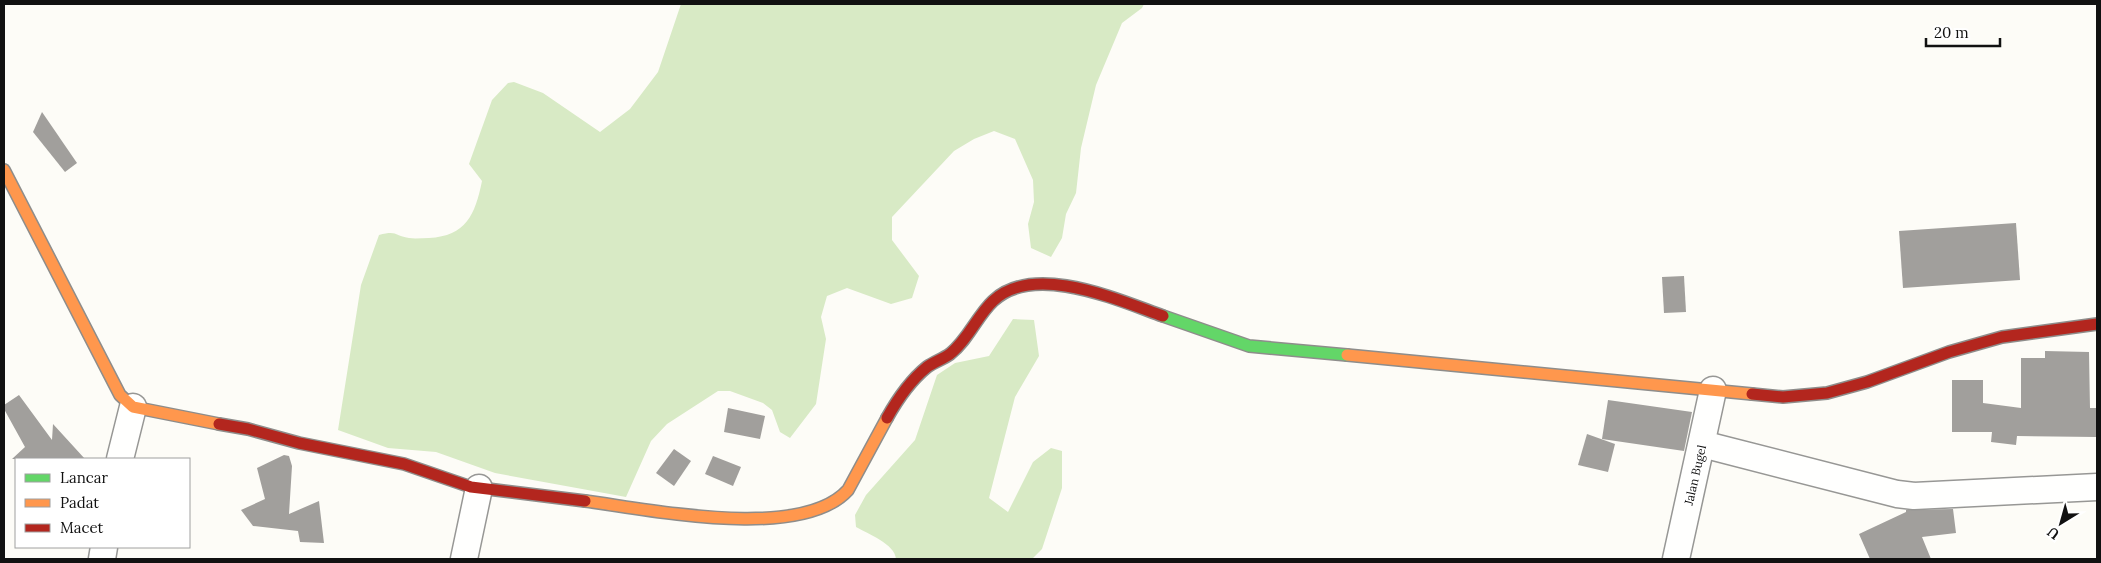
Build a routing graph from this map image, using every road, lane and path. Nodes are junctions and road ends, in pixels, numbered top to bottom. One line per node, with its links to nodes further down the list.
1 (4, 170): 4 (street)
2 (2097, 324): 3 (street)
3 (1713, 390): 5 (street, Jalan Bugel); 8 (street)
4 (133, 406): 6 (street); 8 (street)
5 (1702, 444): 7 (street); 10 (street, Jalan Bugel)
6 (120, 458)
7 (2097, 487)
8 (479, 488): 9 (street)
9 (464, 559)
10 (1676, 559)

